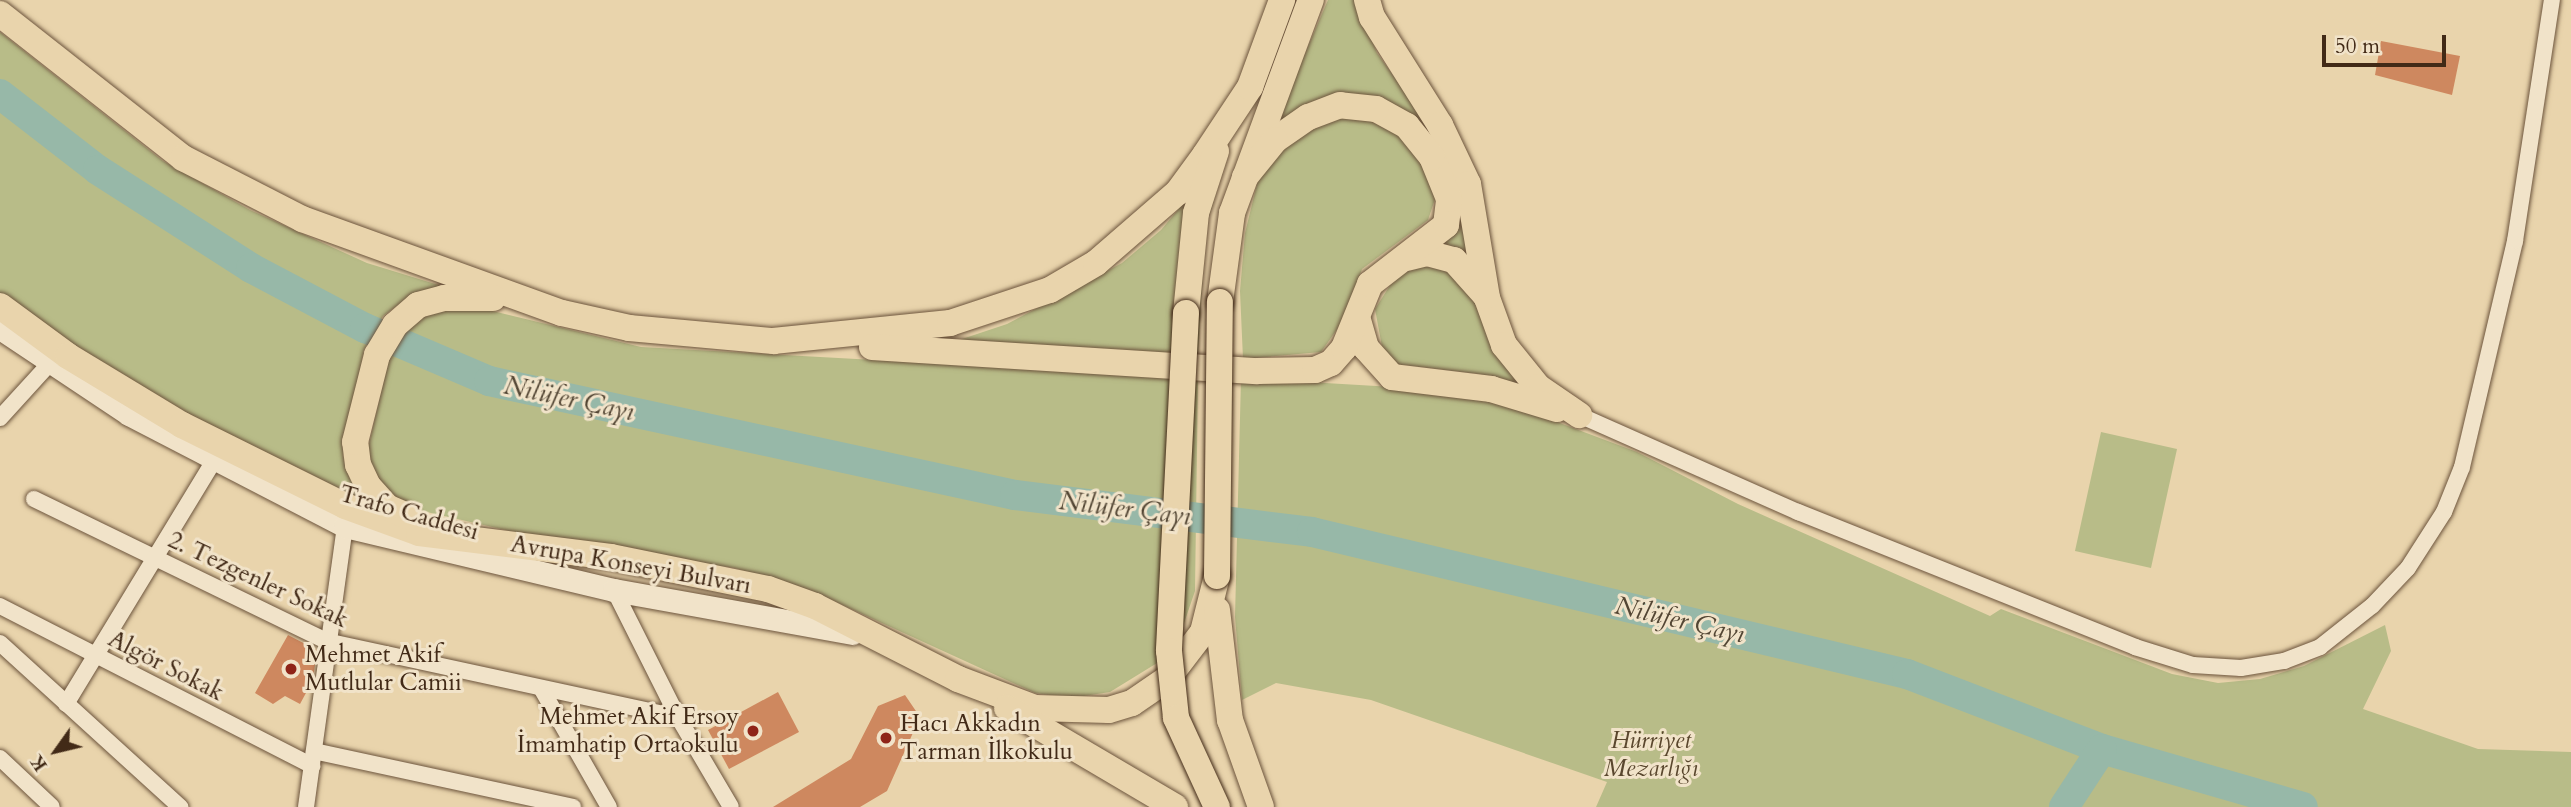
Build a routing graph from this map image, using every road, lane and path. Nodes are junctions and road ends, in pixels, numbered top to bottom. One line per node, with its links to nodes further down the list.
1 (1282, 0): 6 (main road)
2 (1311, 0): 7 (main road, Avrupa Konseyi Bulvarı)
3 (1367, 0): 10 (main road)
4 (2552, 0): 16 (street)
5 (0, 15): 9 (main road)
6 (1227, 120): 14 (main road); 43 (main road, bridge)
7 (1245, 177): 8 (main road); 23 (main road, Avrupa Konseyi Bulvarı, bridge)
8 (1393, 263): 10 (main road); 12 (main road)
9 (514, 298): 14 (main road); 21 (main road)
10 (1487, 298): 16 (main road)
11 (0, 306): 21 (main road, Avrupa Konseyi Bulvarı)
12 (1358, 320): 14 (main road); 16 (main road)
13 (0, 328): 15 (main road, Trafo Caddesi)
14 (773, 341)
15 (51, 362): 17 (street); 18 (main road, Trafo Caddesi)
16 (1579, 415)
17 (0, 418)
18 (214, 461): 20 (main road, Trafo Caddesi); 22 (street)
19 (34, 499): 22 (street, 2. Tezgenler Sokak)
20 (345, 526): 24 (main road, Trafo Caddesi); 26 (street)
21 (493, 541): 27 (main road, Avrupa Konseyi Bulvarı)
22 (155, 558): 26 (street, 2. Tezgenler Sokak); 29 (street)
23 (1217, 576): 30 (main road, Avrupa Konseyi Bulvarı); 44 (main road)
24 (614, 590): 27 (main road, Trafo Caddesi); 33 (street)
25 (0, 606): 29 (street, Algör Sokak)
26 (326, 641): 31 (street, 2. Tezgenler Sokak); 34 (street)
27 (888, 642): 30 (main road, Avrupa Konseyi Bulvarı)
28 (0, 643): 32 (street)
29 (96, 656): 32 (street); 34 (street, Algör Sokak)
30 (958, 679): 42 (main road)
31 (541, 688): 33 (street, 2. Tezgenler Sokak); 40 (street)
32 (66, 704): 37 (street)
33 (678, 718): 41 (street)
34 (313, 758): 38 (street); 39 (street, Algör Sokak)
35 (0, 760): 36 (street)
36 (52, 807)
37 (180, 807)
38 (306, 807)
39 (573, 807)
40 (609, 807)
41 (731, 807)
42 (1175, 807)
43 (1217, 807)
44 (1261, 807)

